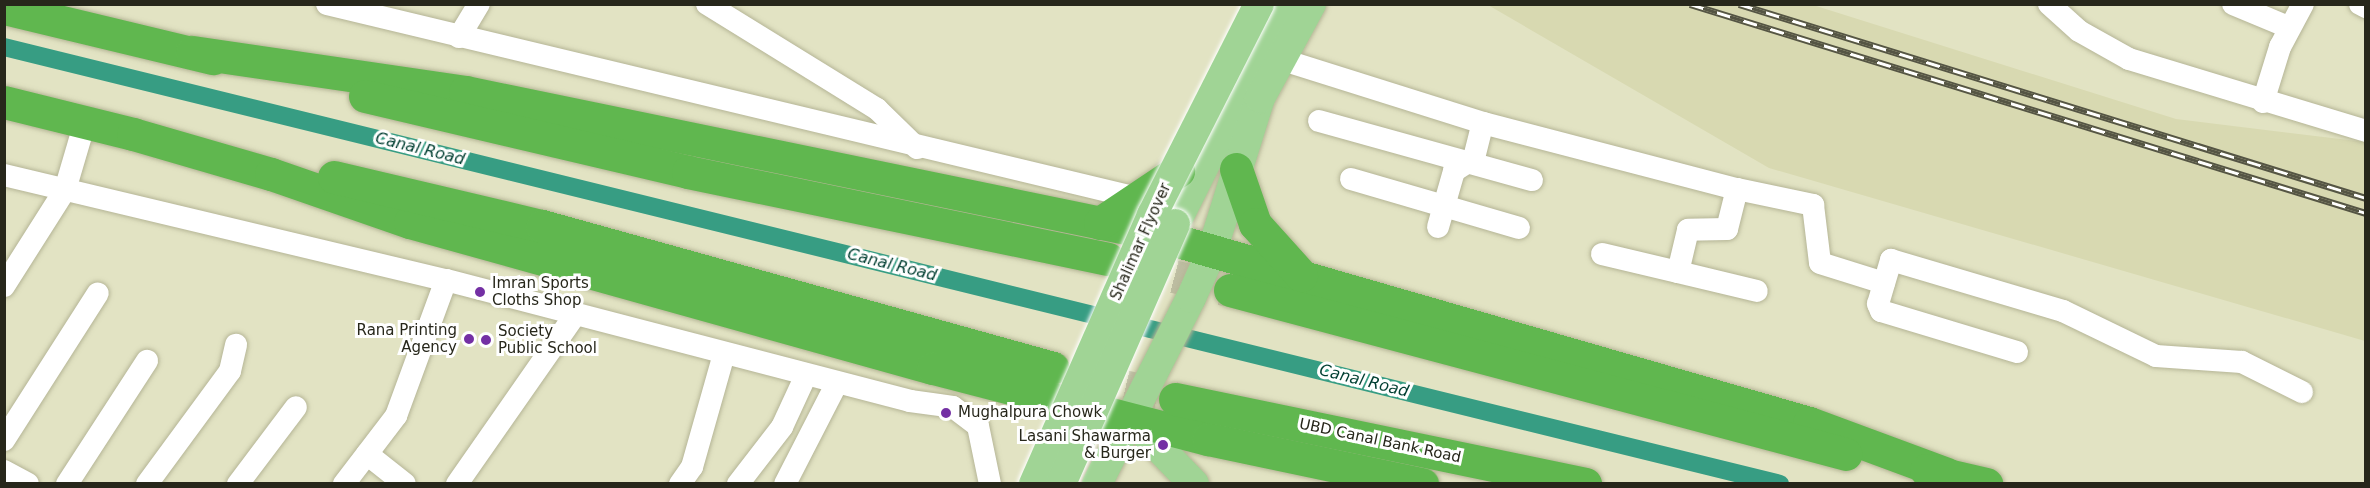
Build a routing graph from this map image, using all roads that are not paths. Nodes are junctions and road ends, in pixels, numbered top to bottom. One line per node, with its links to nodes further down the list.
1 (327, 4): 14 (street)
2 (479, 4): 16 (street)
3 (707, 4): 26 (street)
4 (1254, 4): 29 (main road)
5 (1259, 4): 81 (main road, Shalimar Flyover, bridge)
6 (1285, 4): 82 (main road, Shalimar Flyover, bridge)
7 (1311, 4): 18 (main road)
8 (2049, 4): 20 (street)
9 (2233, 4): 15 (street)
10 (2303, 4): 15 (street)
11 (2360, 4): 12 (street)
12 (2366, 7)
13 (4, 8): 17 (highway)
14 (369, 9): 16 (street)
15 (2288, 27): 20 (street)
16 (459, 37): 26 (street)
17 (192, 52): 37 (highway); 42 (highway)
18 (1280, 59): 23 (street); 28 (main road)
19 (4, 102): 22 (highway)
20 (2263, 102): 24 (street)
21 (1319, 121): 27 (street)
22 (85, 122): 25 (highway); 34 (street)
23 (1483, 123): 27 (street); 33 (street)
24 (2366, 131)
25 (133, 134): 56 (highway); 58 (highway)
26 (918, 149): 35 (street)
27 (1471, 161): 32 (street); 36 (street)
28 (1236, 169): 40 (main road); 44 (highway)
29 (1178, 171): 35 (highway); 39 (main road)
30 (4, 175): 34 (street)
31 (1351, 179): 36 (street)
32 (1532, 180)
33 (1737, 189): 43 (street); 46 (street)
34 (65, 190): 45 (street); 47 (street)
35 (1137, 198): 37 (highway)
36 (1441, 216): 38 (street)
37 (1100, 224): 39 (highway)
38 (1519, 228)
39 (1150, 233): 40 (highway); 42 (main road)
40 (1212, 250): 44 (highway); 65 (main road)
41 (1602, 254): 43 (street)
42 (1118, 267): 62 (main road, bridge)
43 (1678, 272): 49 (street)
44 (1303, 278): 68 (highway)
45 (446, 280): 51 (street); 67 (street)
46 (1884, 283): 53 (street); 60 (street)
47 (4, 286)
48 (1230, 290): 68 (highway)
49 (1757, 291)
50 (98, 293): 66 (street)
51 (574, 316): 54 (street); 75 (street)
52 (236, 345): 71 (street)
53 (2017, 352)
54 (724, 354): 57 (street); 76 (street)
55 (147, 361): 70 (street)
56 (1053, 368)
57 (806, 375): 59 (street); 77 (street)
58 (961, 375): 62 (highway); 64 (street)
59 (837, 383): 64 (street); 78 (street)
60 (2302, 392)
61 (1175, 399): 85 (highway, UBD Canal Bank Road)
62 (1067, 403): 65 (highway); 80 (main road)
63 (296, 407): 72 (street)
64 (952, 407): 79 (street)
65 (1132, 420): 69 (main road); 83 (main road); 84 (highway)
66 (4, 440)
67 (367, 454): 73 (street); 74 (street)
68 (1947, 474): 86 (highway)
69 (1102, 482)
70 (67, 483)
71 (147, 483)
72 (238, 483)
73 (344, 483)
74 (405, 483)
75 (457, 483)
76 (680, 483)
77 (738, 483)
78 (785, 483)
79 (990, 483)
80 (1024, 483)
81 (1034, 483)
82 (1061, 483)
83 (1194, 483)
84 (1422, 483)
85 (1585, 483)
86 (1986, 483)

